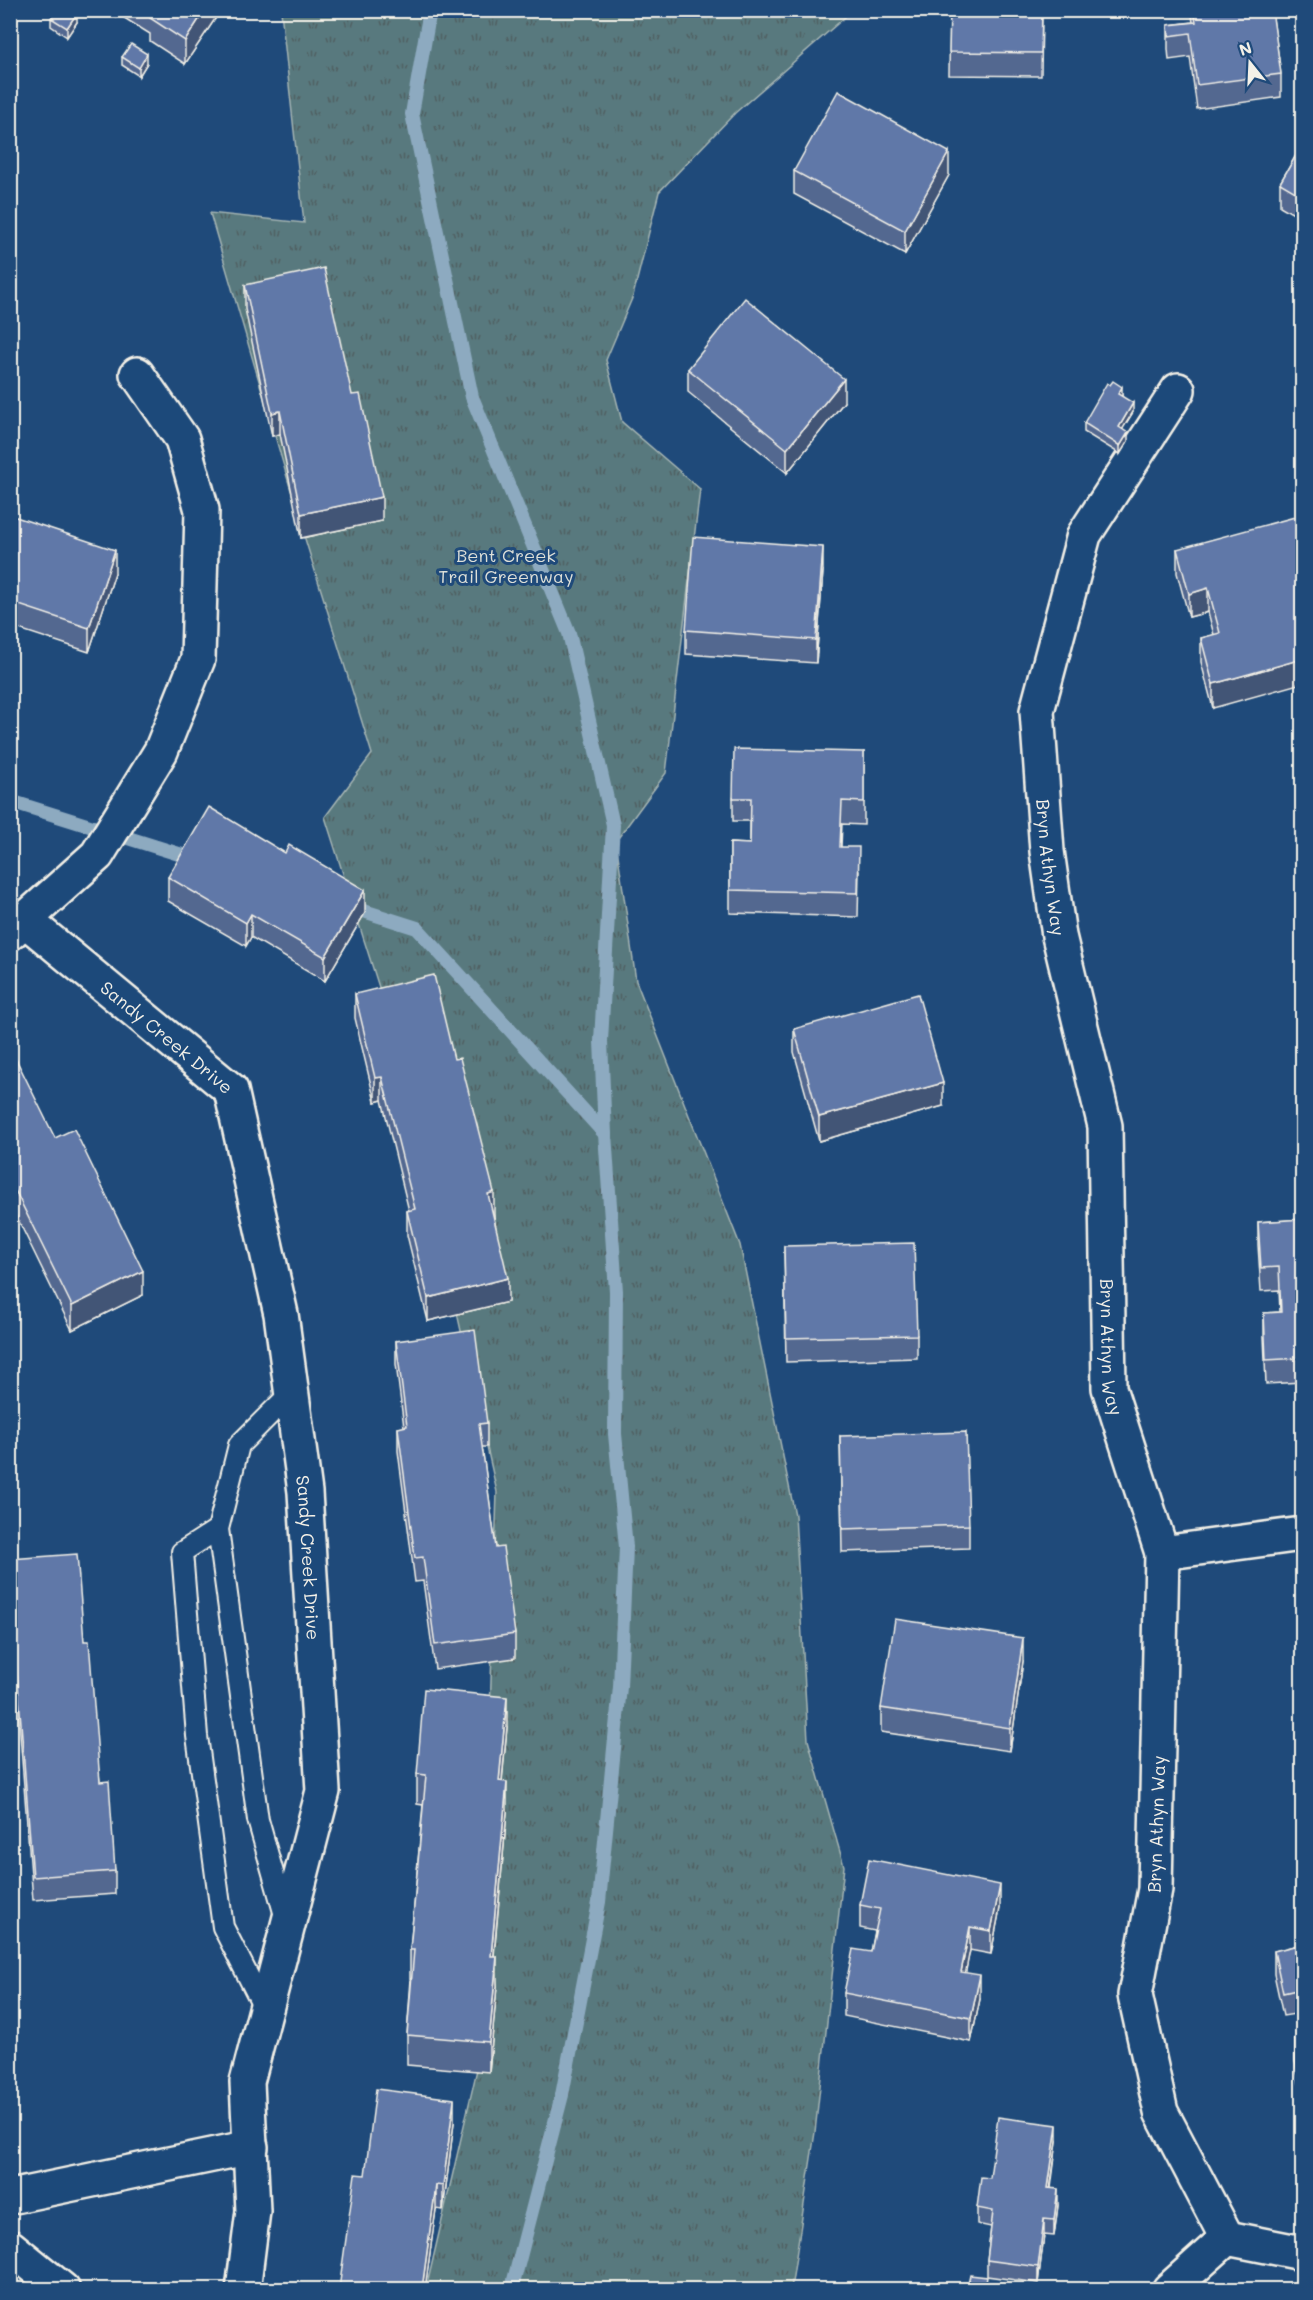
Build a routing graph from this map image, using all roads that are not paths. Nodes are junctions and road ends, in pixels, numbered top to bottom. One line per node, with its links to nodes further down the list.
1 (136, 374): 3 (street, Sandy Creek Drive)
2 (1178, 390): 7 (street, Bryn Athyn Way)
3 (17, 927): 4 (street, Sandy Creek Drive)
4 (292, 1392): 5 (lane); 8 (street, Sandy Creek Drive)
5 (218, 1529): 8 (lane); 9 (lane)
6 (1302, 1534): 7 (street)
7 (1162, 1553): 12 (street, Bryn Athyn Way)
8 (288, 1926): 9 (street, Sandy Creek Drive)
9 (266, 2011): 10 (street, Sandy Creek Drive)
10 (251, 2147): 11 (street); 16 (street, Sandy Creek Drive)
11 (10, 2197)
12 (1227, 2238): 14 (street); 17 (street)
13 (10, 2247): 15 (street)
14 (1302, 2253)
15 (63, 2289)
16 (243, 2289)
17 (1169, 2289)

